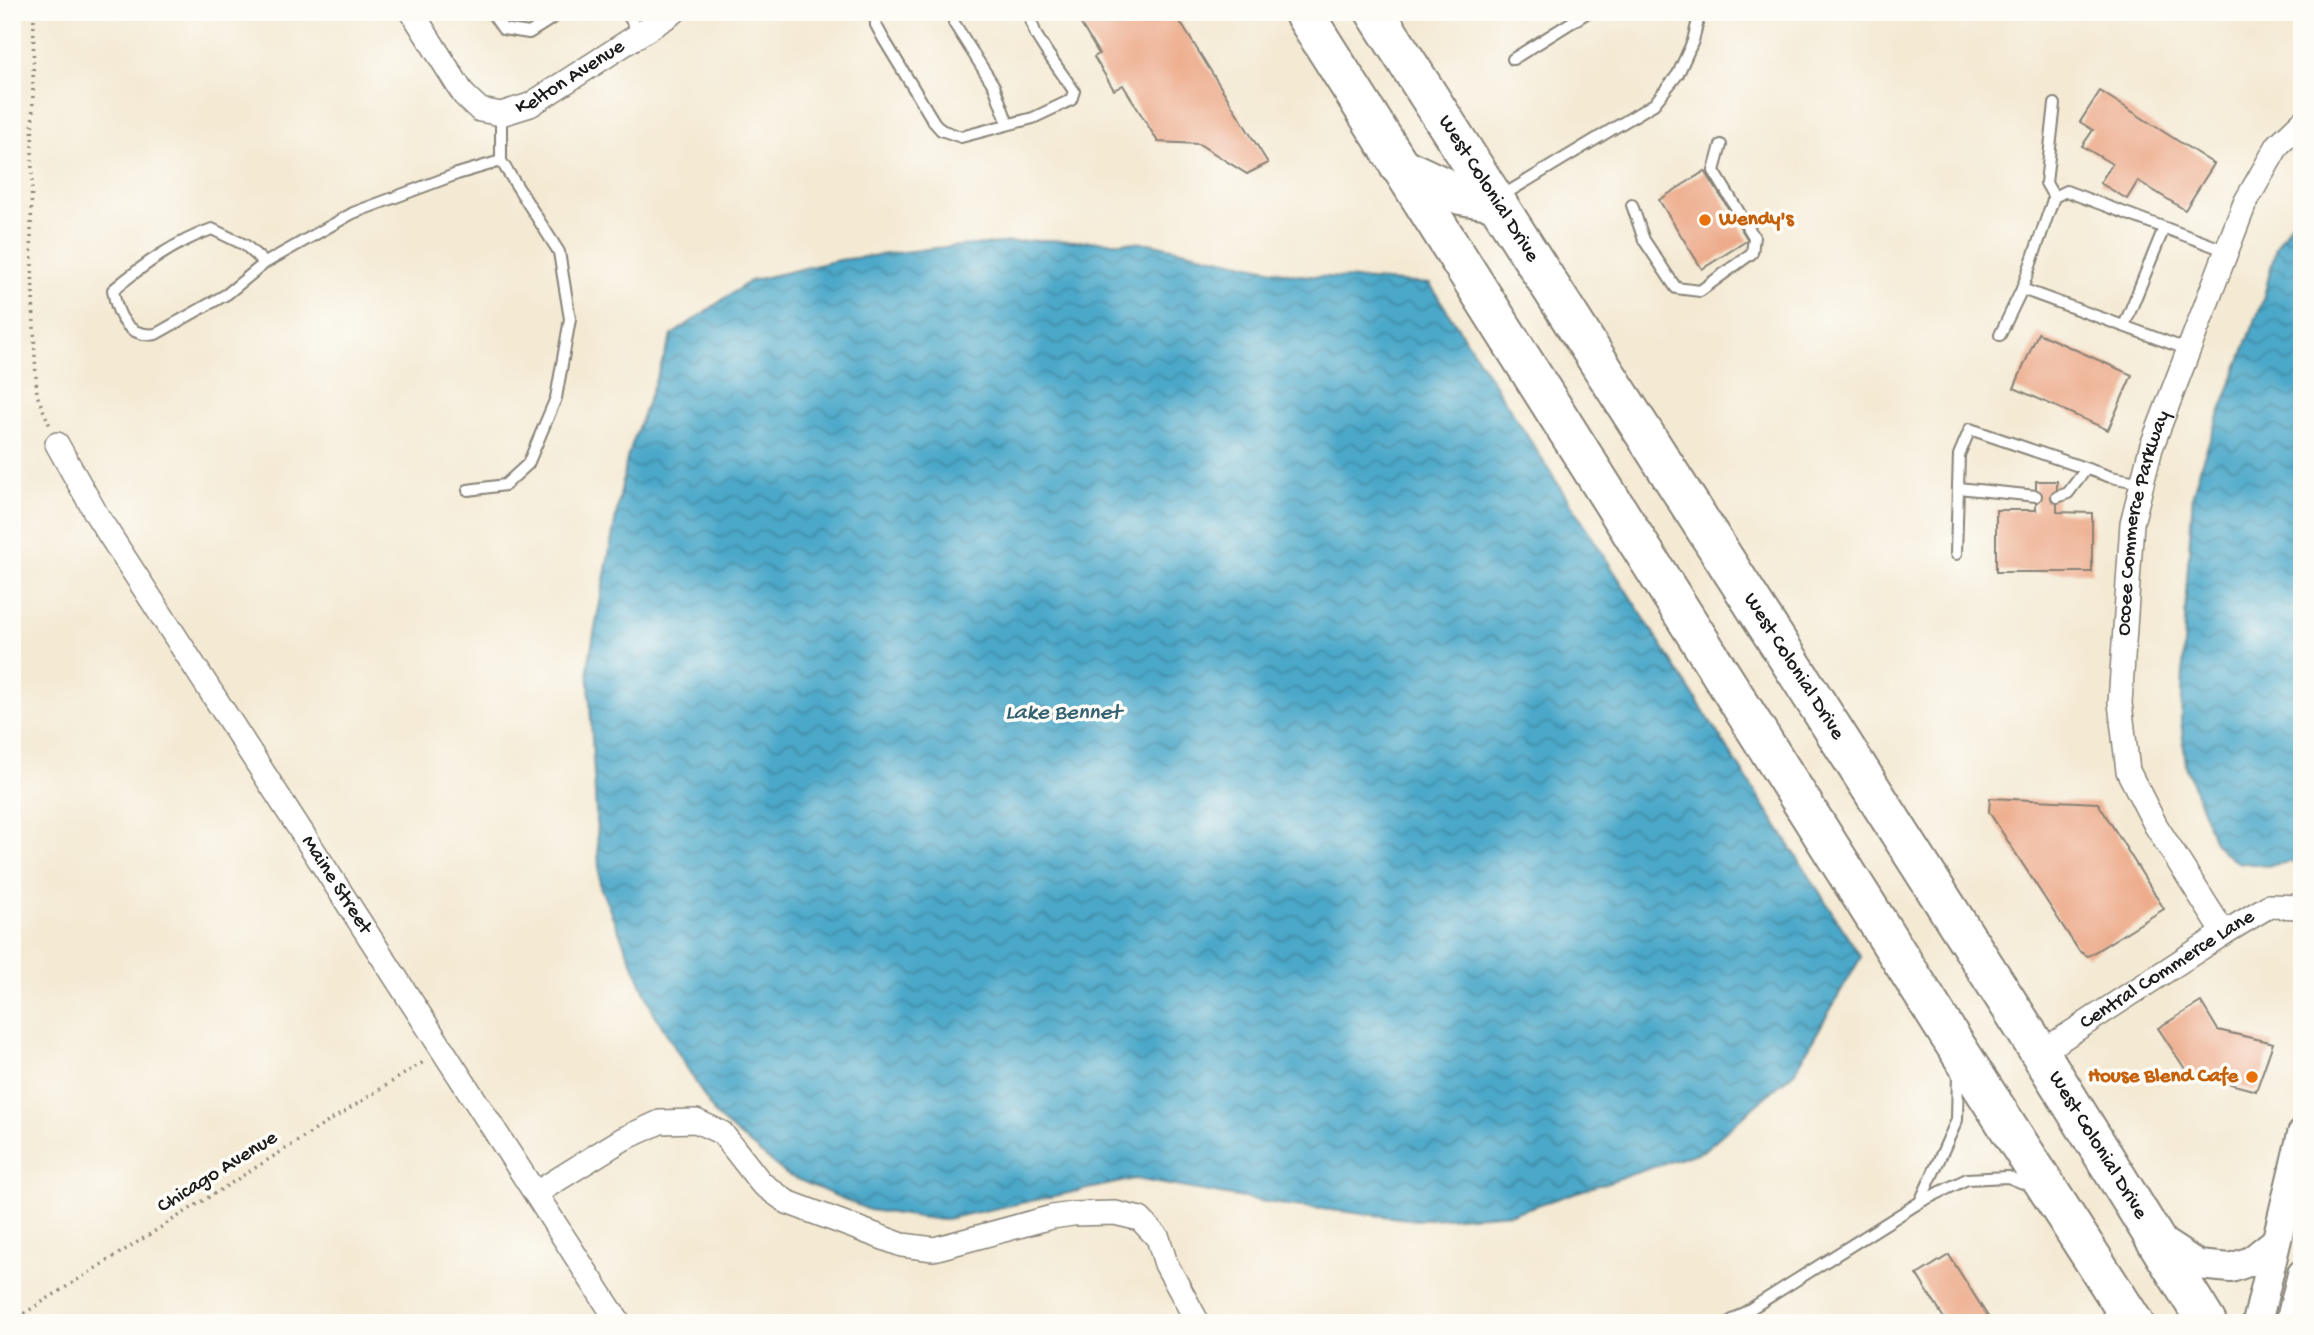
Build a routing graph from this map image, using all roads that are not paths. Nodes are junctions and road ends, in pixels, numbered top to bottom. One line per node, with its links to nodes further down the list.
1 (412, 12): 16 (street)
2 (491, 12): 3 (lane)
3 (562, 12)
4 (626, 12): 13 (lane)
5 (674, 12): 13 (street, Kelton Avenue)
6 (876, 12): 18 (lane)
7 (1028, 12): 18 (lane)
8 (1303, 12): 21 (highway)
9 (1375, 12): 23 (highway, West Colonial Drive)
10 (1588, 12): 14 (lane)
11 (1700, 12): 23 (lane)
12 (954, 23): 18 (lane)
13 (640, 34): 16 (street, Kelton Avenue)
14 (1513, 59)
15 (2055, 104): 22 (lane)
16 (501, 114): 20 (lane)
17 (2302, 122): 26 (street, Ocoee Commerce Parkway)
18 (1008, 124)
19 (1721, 145): 24 (lane)
20 (501, 160): 27 (lane); 36 (lane)
21 (1399, 166): 23 (highway); 42 (highway)
22 (2054, 197): 25 (lane); 28 (lane)
23 (1495, 201): 43 (highway, West Colonial Drive)
24 (1632, 205)
25 (2164, 228): 26 (lane); 29 (lane)
26 (2227, 251): 31 (street, Ocoee Commerce Parkway)
27 (265, 263): 27 (lane)
28 (2022, 289): 29 (lane); 30 (lane)
29 (2124, 326): 31 (lane)
30 (2000, 335)
31 (2189, 349): 34 (street, Ocoee Commerce Parkway)
32 (57, 444): 45 (street, Maine Street)
33 (2086, 468): 34 (lane); 35 (lane); 38 (lane)
34 (2142, 483): 41 (street, Ocoee Commerce Parkway)
35 (1958, 488): 37 (lane); 39 (lane)
36 (468, 490)
37 (2036, 496)
38 (2057, 497)
39 (1956, 555)
40 (2302, 907): 41 (street, Central Commerce Lane)
41 (2224, 933): 43 (street, Central Commerce Lane)
42 (1945, 1029): 46 (highway); 47 (lane)
43 (2040, 1053): 48 (highway, West Colonial Drive)
44 (2302, 1134): 49 (street)
45 (536, 1193): 51 (street, Maine Street); 52 (street)
46 (2051, 1194): 47 (lane); 54 (highway)
47 (1920, 1202): 53 (lane)
48 (2152, 1236): 49 (street); 55 (highway, West Colonial Drive)
49 (2276, 1241): 56 (street)
50 (2302, 1274): 57 (street)
51 (619, 1323)
52 (1198, 1323)
53 (1728, 1323)
54 (2134, 1323)
55 (2207, 1323)
56 (2257, 1323)
57 (2290, 1323)

